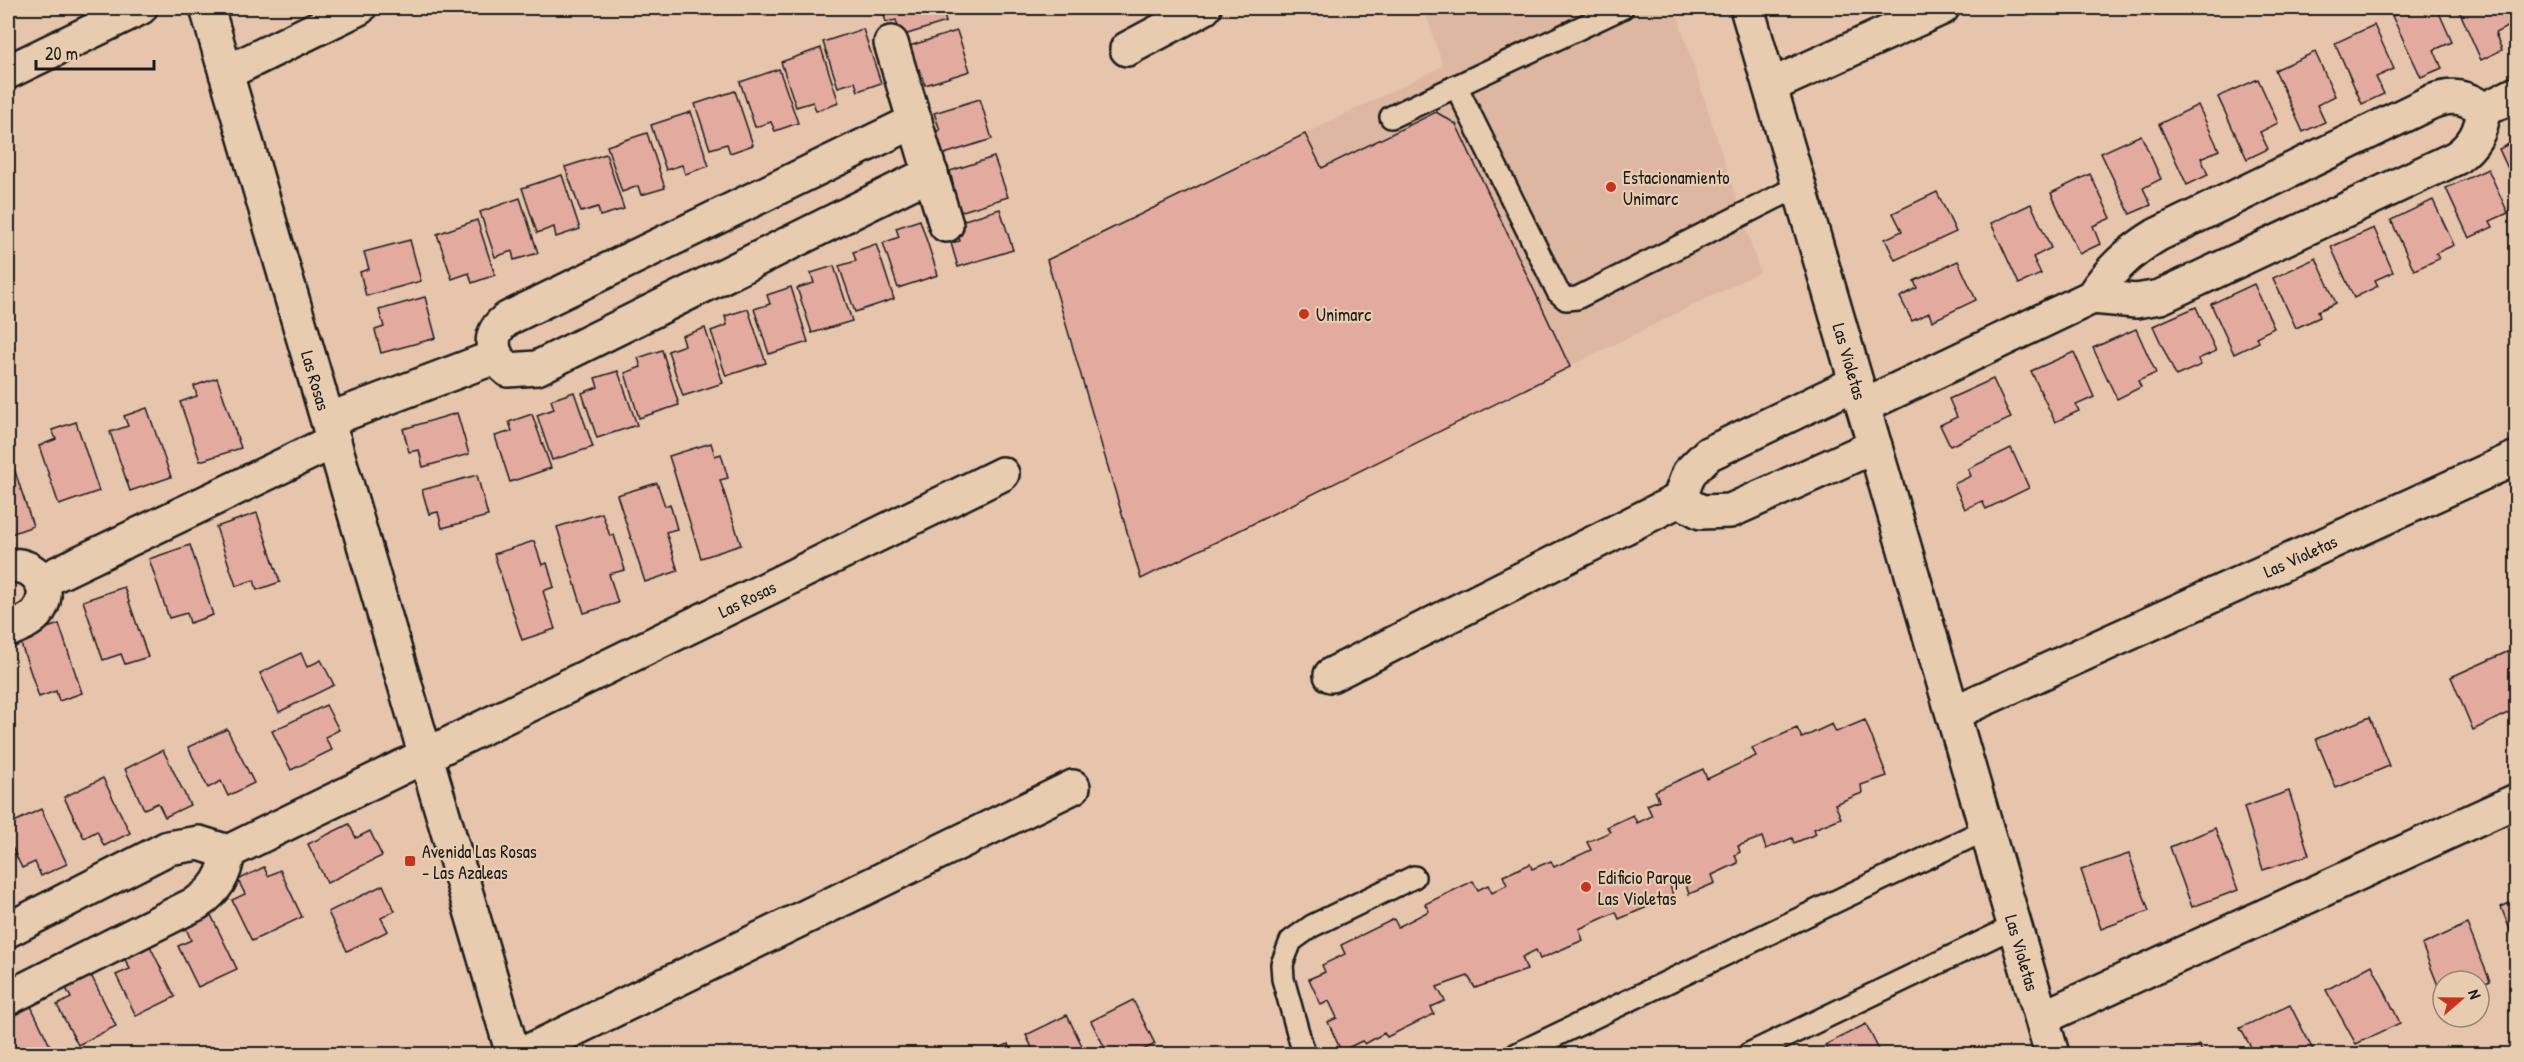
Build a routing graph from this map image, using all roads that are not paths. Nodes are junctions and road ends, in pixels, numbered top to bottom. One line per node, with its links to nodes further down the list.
1 (141, 8): 10 (street)
2 (207, 8): 11 (street, Las Rosas)
3 (359, 8): 11 (street)
4 (1204, 8): 9 (street)
5 (1622, 8): 12 (lane)
6 (1747, 8): 13 (street, Las Violetas)
7 (1942, 8): 13 (street)
8 (891, 43): 17 (street)
9 (1127, 49)
10 (8, 72)
11 (226, 73): 24 (street, Las Rosas)
12 (1455, 86): 16 (lane); 19 (lane)
13 (1770, 86): 19 (street, Las Violetas)
14 (2517, 94): 15 (street)
15 (2484, 110): 21 (street); 21 (street)
16 (1391, 117)
17 (915, 121): 18 (street); 22 (street)
18 (930, 173): 20 (street); 22 (street)
19 (1799, 186): 23 (street, Las Violetas)
20 (946, 225)
21 (2092, 297): 23 (street)
22 (495, 357): 24 (street)
23 (1860, 394): 25 (street, Las Violetas); 28 (street)
24 (331, 431): 30 (street); 34 (street, Las Rosas)
25 (1875, 446): 28 (street); 33 (street, Las Violetas)
26 (2517, 458): 33 (street, Las Violetas)
27 (1002, 474): 34 (street, Las Rosas)
28 (1679, 500): 32 (street)
29 (8, 566): 30 (street)
30 (42, 581): 31 (street)
31 (8, 630)
32 (1331, 675)
33 (1953, 713): 37 (street, Las Violetas)
34 (425, 754): 38 (street); 44 (street, Las Rosas)
35 (1073, 787): 45 (street)
36 (2517, 801): 43 (street)
37 (1987, 829): 40 (street, Las Violetas); 47 (lane)
38 (228, 852): 41 (street); 42 (street)
39 (1414, 877): 46 (lane)
40 (2015, 926): 43 (street, Las Violetas); 48 (lane)
41 (8, 930)
42 (8, 998)
43 (2042, 1018): 49 (street, Las Violetas)
44 (513, 1054)
45 (523, 1054)
46 (1304, 1054)
47 (1517, 1054)
48 (1749, 1054)
49 (2052, 1054)

